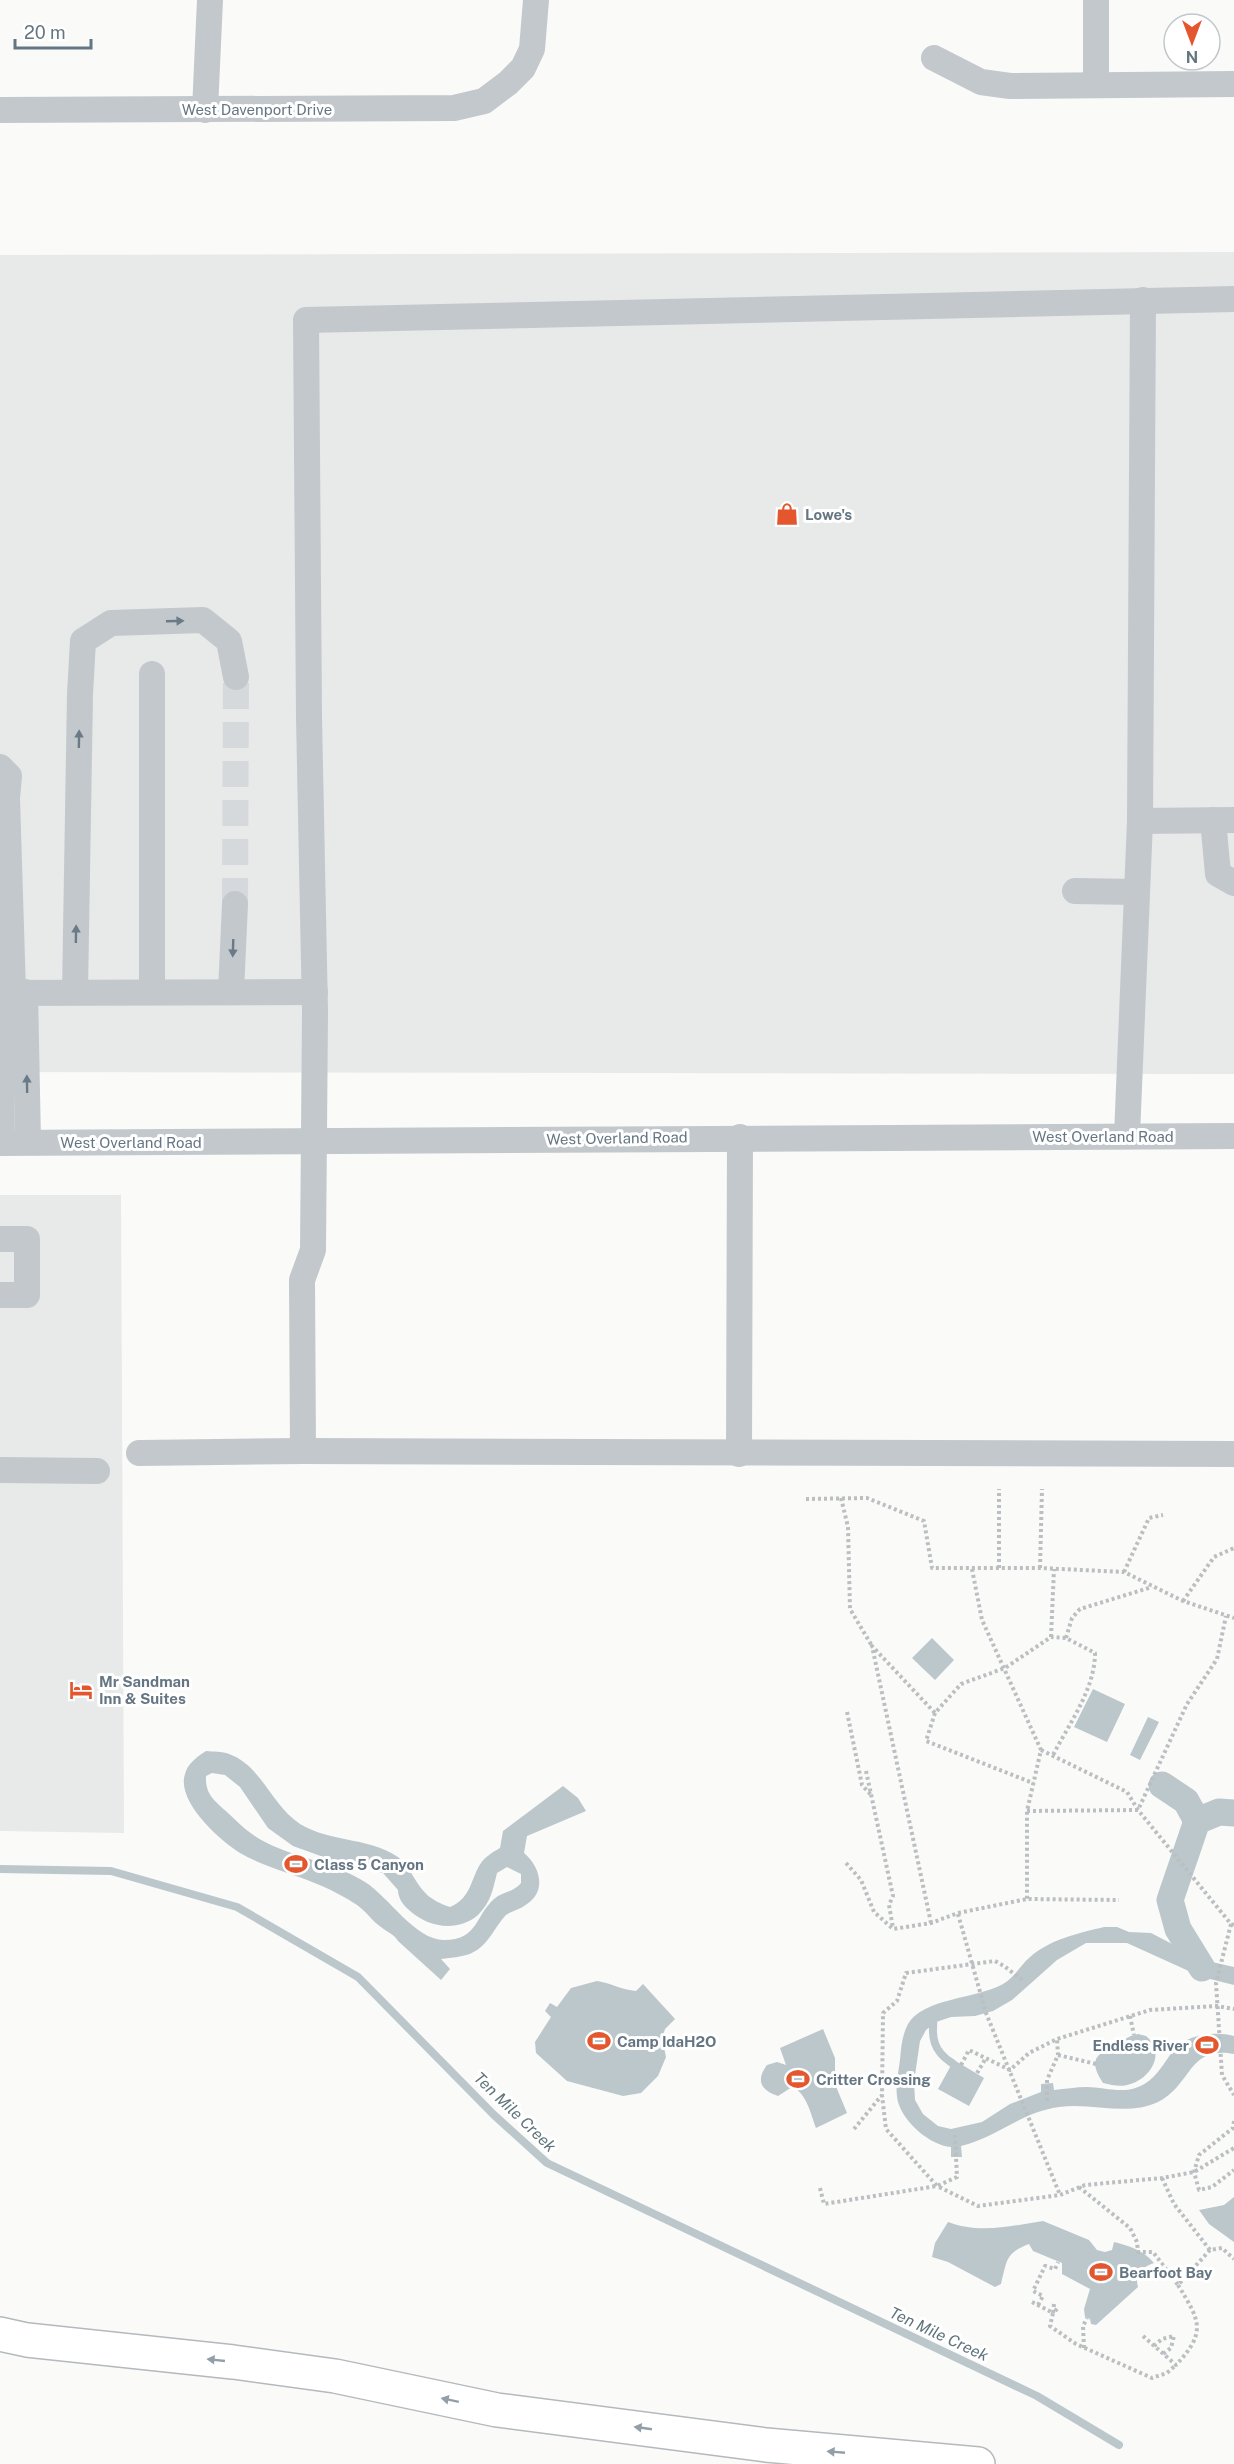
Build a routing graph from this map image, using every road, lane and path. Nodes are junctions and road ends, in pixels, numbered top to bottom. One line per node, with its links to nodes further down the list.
1 (210, 0): 8 (street)
2 (536, 0): 8 (street, West Davenport Drive)
3 (1096, 0): 6 (street)
4 (933, 58): 6 (street)
5 (1234, 84): 6 (street)
6 (1096, 85)
7 (0, 110): 8 (street, West Davenport Drive)
8 (205, 110)
9 (1234, 299): 10 (street)
10 (1143, 300): 15 (street); 24 (street)
11 (152, 674): 22 (street)
12 (236, 677): 21 (street, one-way to 12)
13 (0, 767): 20 (street)
14 (1224, 820): 15 (street); 16 (street)
15 (1140, 821): 18 (street)
16 (1234, 883)
17 (1076, 891): 18 (street)
18 (1137, 892): 25 (street)
19 (235, 904): 23 (street, one-way to 23)
20 (9, 992): 21 (street); 29 (street, one-way to 20); 30 (street)
21 (75, 992): 22 (street)
22 (152, 992): 23 (street)
23 (231, 992): 24 (street)
24 (315, 992): 28 (street)
25 (1127, 1136): 26 (street, West Overland Road); 27 (street, West Overland Road)
26 (1234, 1136)
27 (740, 1137): 28 (street, West Overland Road); 35 (street)
28 (312, 1141): 29 (street, West Overland Road); 33 (street)
29 (28, 1142): 30 (street, West Overland Road)
30 (1, 1143)
31 (0, 1239): 32 (street)
32 (0, 1295)
33 (303, 1451): 34 (street); 35 (street)
34 (139, 1454)
35 (739, 1454): 36 (street)
36 (1234, 1454)
37 (0, 1470): 38 (street)
38 (97, 1471)
39 (1042, 1488): 46 (path)
40 (999, 1489): 45 (path)
41 (841, 1498): 42 (path); 47 (path); 56 (path)
42 (806, 1499)
43 (1163, 1515): 49 (path)
44 (1234, 1548): 51 (path)
45 (999, 1568): 46 (path); 47 (path)
46 (1040, 1568): 48 (path)
47 (972, 1569): 57 (path)
48 (1054, 1569): 49 (path); 54 (path)
49 (1124, 1572): 50 (path)
50 (1153, 1586): 51 (path); 55 (path)
51 (1183, 1601): 52 (path)
52 (1226, 1616): 53 (path); 65 (path)
53 (1234, 1618)
54 (1051, 1637): 55 (path); 57 (path)
55 (1066, 1638): 61 (path)
56 (872, 1646): 59 (path); 71 (path)
57 (1005, 1668): 59 (path); 60 (path)
58 (847, 1712): 64 (path)
59 (935, 1713): 63 (path)
60 (1041, 1750): 61 (path); 63 (path)
61 (1053, 1755): 65 (path)
62 (866, 1771): 64 (path)
63 (1033, 1784): 66 (path)
64 (872, 1797): 73 (path)
65 (1138, 1810): 66 (path); 72 (path)
66 (1027, 1811): 68 (path)
67 (846, 1863): 73 (path)
68 (1027, 1899): 69 (path); 70 (path)
69 (1119, 1900)
70 (958, 1913): 71 (path); 74 (path)
71 (931, 1923): 73 (path)
72 (1233, 1925): 76 (path)
73 (893, 1929)
74 (972, 1964): 75 (path); 85 (path); 87 (path)
75 (1022, 1980)
76 (1217, 2006): 77 (path); 78 (path); 88 (path)
77 (1234, 2009)
78 (1130, 2016): 79 (path); 80 (path)
79 (1134, 2035)
80 (1057, 2039): 81 (path); 85 (path)
81 (1058, 2055): 83 (path); 89 (path)
82 (986, 2058): 84 (path); 85 (path); 86 (path)
83 (1096, 2064)
84 (961, 2065)
85 (1010, 2070): 100 (path)
86 (977, 2073)
87 (882, 2095): 91 (path); 97 (path)
88 (1234, 2095)
89 (1047, 2102)
90 (1234, 2121): 95 (path)
91 (854, 2129)
92 (955, 2135): 97 (path)
93 (1234, 2148): 95 (path)
94 (1234, 2170): 95 (path)
95 (1194, 2172): 96 (path)
96 (1162, 2178): 98 (path); 101 (path)
97 (937, 2187): 99 (path); 100 (path)
98 (1079, 2187): 100 (path); 104 (path)
99 (820, 2188)
100 (1060, 2195)
101 (1210, 2250): 102 (path); 104 (path)
102 (1234, 2259)
103 (1058, 2262): 106 (path)
104 (1178, 2285): 115 (path)
105 (1032, 2302): 106 (path)
106 (1038, 2305): 108 (path)
107 (1057, 2306): 108 (path)
108 (1053, 2313): 113 (path)
109 (1087, 2318): 113 (path)
110 (1143, 2336): 112 (path)
111 (9, 2340): 116 (highway, one-way to 111)
112 (1154, 2346): 114 (path); 114 (path)
113 (1084, 2348): 115 (path)
114 (1163, 2354): 115 (path)
115 (1176, 2365)
116 (978, 2464)

